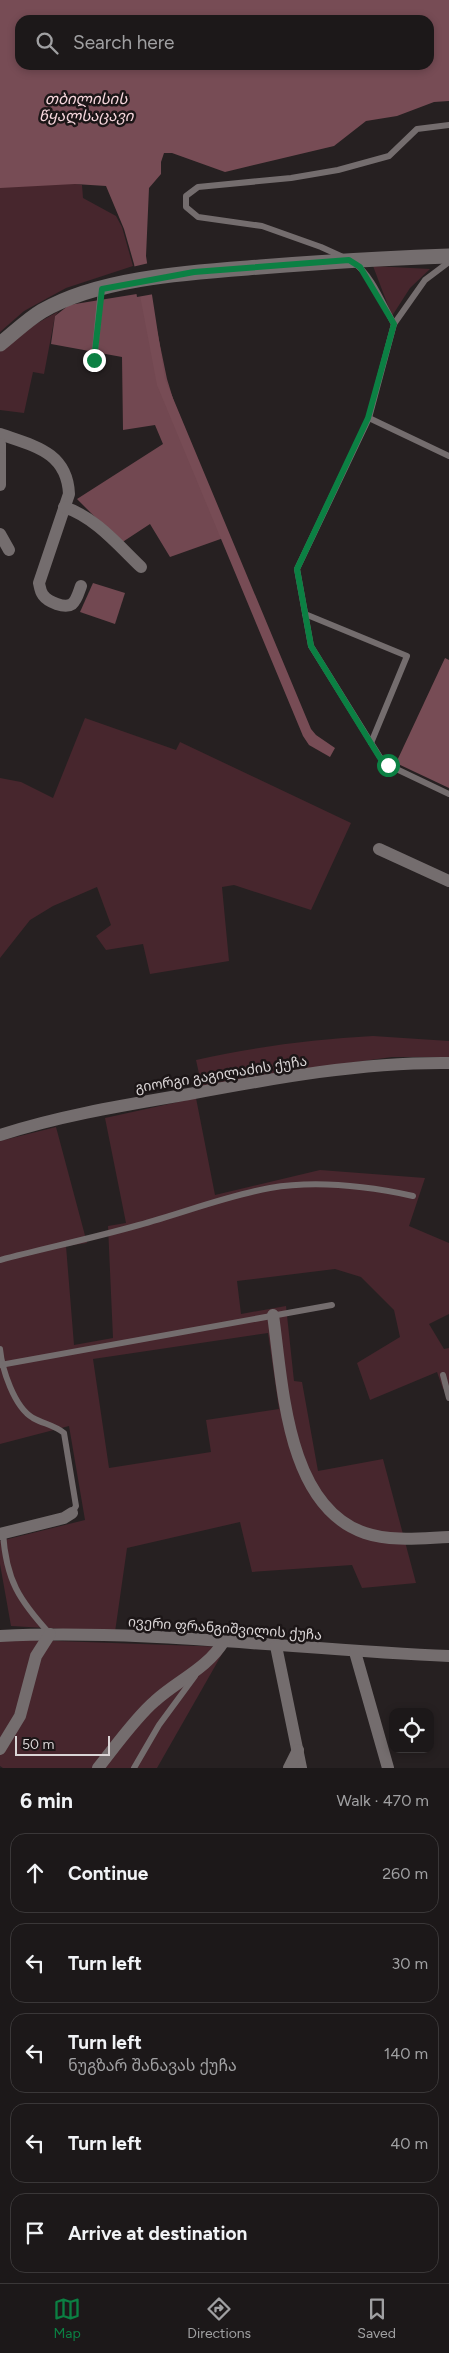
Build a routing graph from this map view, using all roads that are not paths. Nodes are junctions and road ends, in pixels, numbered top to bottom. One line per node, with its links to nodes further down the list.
1 (449, 125): 3 (lane)
2 (449, 256): 3 (main road)
3 (349, 260): 5 (main road); 6 (lane)
4 (449, 262): 6 (lane)
5 (102, 289): 7 (main road); 8 (lane)
6 (394, 324): 9 (lane)
7 (0, 344)
8 (94, 360)
9 (368, 418): 12 (lane); 20 (lane)
10 (0, 434): 15 (street)
11 (0, 444): 13 (street)
12 (449, 456)
13 (0, 458): 14 (street)
14 (0, 485)
15 (64, 507): 18 (street); 19 (street)
16 (0, 534): 17 (street)
17 (9, 550)
18 (141, 566)
19 (82, 586)
20 (305, 614): 21 (lane); 21 (lane)
21 (371, 743): 22 (lane)
22 (449, 794)
23 (379, 849): 24 (street)
24 (449, 881)
25 (449, 1063): 26 (street, გიორგი გაგილაძის ქუჩა)
26 (0, 1134)
27 (413, 1196): 28 (lane)
28 (0, 1260)
29 (332, 1305): 30 (lane)
30 (273, 1316): 32 (lane); 37 (street)
31 (0, 1349): 32 (lane)
32 (1, 1365): 35 (lane)
33 (443, 1375): 34 (lane)
34 (449, 1398)
35 (72, 1513): 36 (street)
36 (2, 1533): 38 (lane)
37 (449, 1537)
38 (50, 1634): 39 (street, ივერი ფრანგიშვილის ქუჩა); 40 (street, ივერი ფრანგიშვილის ქუჩა); 45 (street)
39 (0, 1636)
40 (224, 1642): 41 (street, ივერი ფრანგიშვილის ქუჩა); 44 (street)
41 (276, 1646): 42 (street, ივერი ფრანგიშვილის ქუჩა); 46 (street)
42 (355, 1652): 43 (street, ივერი ფრანგიშვილის ქუჩა); 51 (street)
43 (449, 1656)
44 (200, 1669): 47 (street); 48 (lane)
45 (0, 1749)
46 (298, 1750): 49 (street); 50 (street)
47 (98, 1768)
48 (134, 1768)
49 (289, 1768)
50 (301, 1768)
51 (388, 1768)

